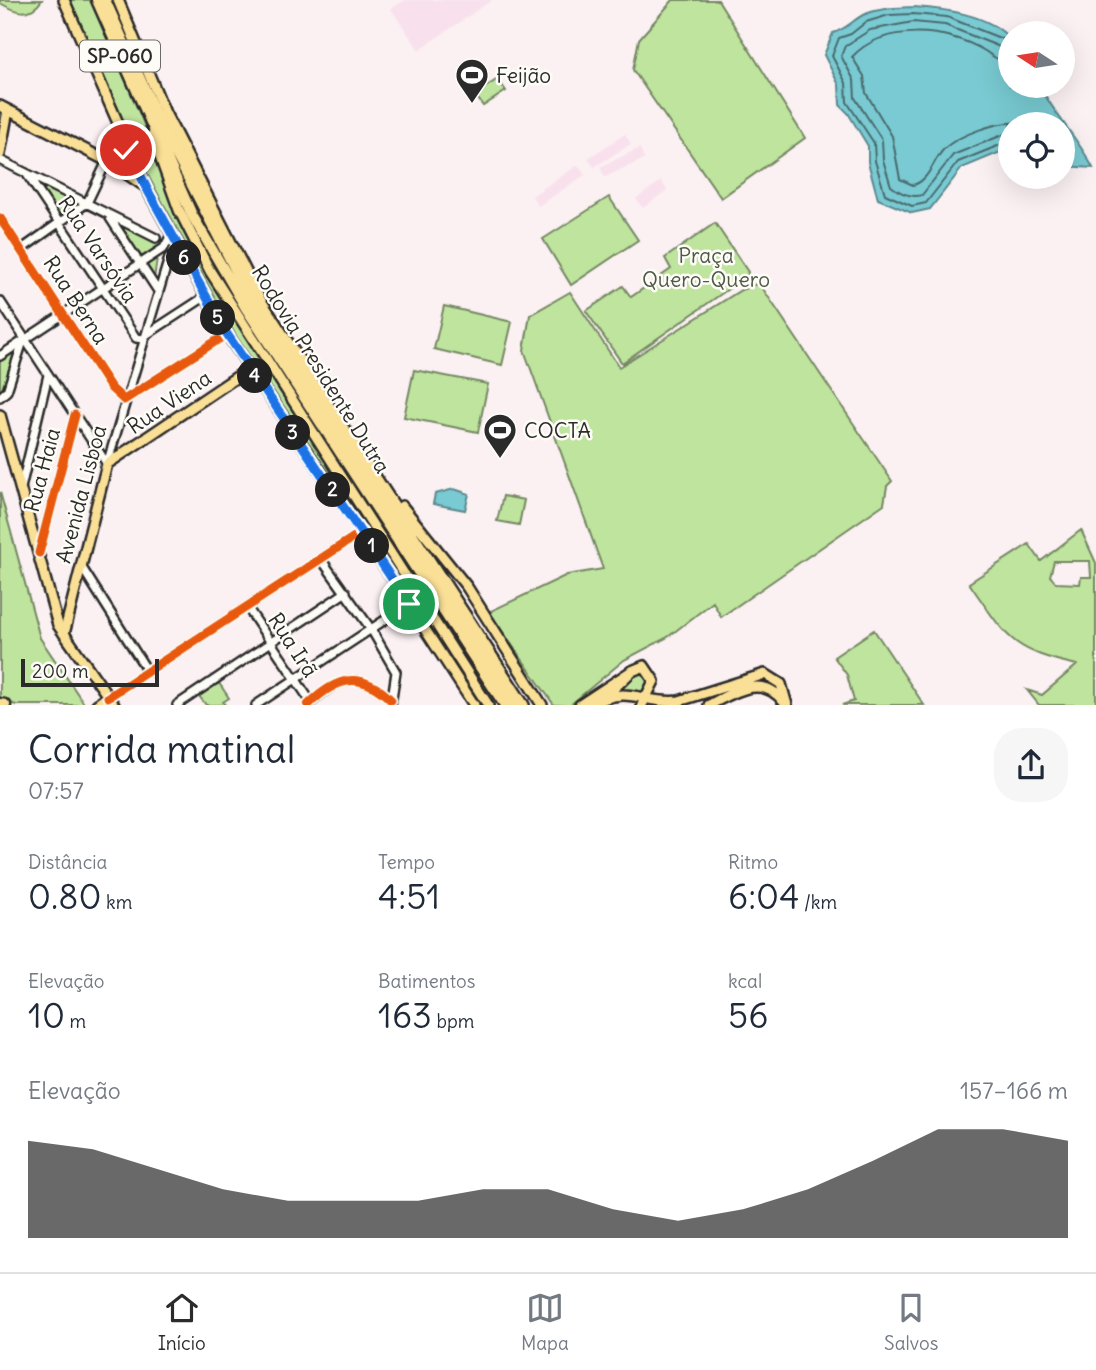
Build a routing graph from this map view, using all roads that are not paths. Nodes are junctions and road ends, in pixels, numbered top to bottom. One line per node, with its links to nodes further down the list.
1 (64, 0): 7 (main road)
2 (97, 0): 6 (highway, Rodovia Presidente Dutra / SP-060)
3 (105, 0): 74 (highway, Rodovia Presidente Dutra / SP-060)
4 (118, 0): 41 (main road)
5 (4, 108): 8 (main road); 10 (main road)
6 (145, 112): 48 (main road); 73 (highway, Rodovia Presidente Dutra / SP-060)
7 (125, 142): 10 (main road); 12 (main road)
8 (0, 154)
9 (0, 160): 11 (street)
10 (108, 162): 12 (main road); 13 (street)
11 (26, 173): 13 (street); 16 (street, Rua Varsóvia)
12 (147, 189): 17 (main road)
13 (87, 202): 14 (street); 16 (street)
14 (109, 216): 18 (street); 22 (street)
15 (0, 218): 20 (street, Rua Berna)
16 (60, 223): 20 (street); 23 (street, Rua Varsóvia)
17 (171, 235): 19 (street); 21 (main road)
18 (156, 238)
19 (164, 248): 21 (street); 22 (street)
20 (22, 249): 27 (street, Rua Berna)
21 (182, 253): 24 (street, Avenida Lisboa); 25 (main road)
22 (139, 263): 23 (street); 24 (street)
23 (102, 288): 27 (street); 29 (street, Rua Varsóvia)
24 (158, 290): 29 (street, Avenida Lisboa)
25 (206, 296): 28 (main road); 29 (street)
26 (0, 301): 30 (street)
27 (64, 313): 30 (street); 35 (street, Rua Berna)
28 (227, 334): 32 (main road); 35 (street)
29 (145, 337): 35 (street, Avenida Lisboa)
30 (25, 339): 31 (street); 33 (street); 34 (street)
31 (0, 356)
32 (250, 369): 38 (main road, Rua Viena); 43 (main road)
33 (48, 375): 37 (street); 39 (street)
34 (0, 397)
35 (124, 400): 38 (street, Avenida Lisboa)
36 (0, 415): 40 (main road)
37 (75, 415): 38 (street); 45 (street, Rua Haia)
38 (107, 464): 47 (main road, Avenida Lisboa)
39 (26, 466): 40 (street); 42 (street)
40 (14, 467): 42 (main road)
41 (372, 468): 66 (main road); 75 (main road)
42 (21, 489): 45 (main road)
43 (353, 519): 44 (main road); 48 (main road)
44 (362, 532): 46 (street); 52 (main road)
45 (39, 536): 55 (main road)
46 (321, 559): 51 (street); 53 (street)
47 (79, 563): 49 (main road, Avenida Lisboa); 50 (street)
48 (405, 576): 72 (main road)
49 (75, 583): 50 (street); 55 (main road, Avenida Lisboa)
50 (91, 583): 58 (street)
51 (346, 592): 54 (street); 56 (street)
52 (409, 604): 54 (street); 71 (main road)
53 (247, 607): 56 (street, Rua Irã); 58 (street)
54 (371, 629): 59 (street); 65 (street)
55 (64, 634): 62 (main road)
56 (270, 643): 59 (street, Rua Irã); 69 (street)
57 (632, 671): 60 (main road); 61 (main road); 76 (main road)
58 (148, 672): 62 (street)
59 (295, 680): 67 (street, Rua Irã); 70 (street)
60 (654, 681): 63 (main road); 64 (main road)
61 (603, 698): 63 (main road); 77 (main road)
62 (111, 701): 68 (highway)
63 (644, 701): 64 (main road)
64 (667, 702): 79 (main road)
65 (391, 703): 67 (street)
66 (541, 703)
67 (309, 704)
68 (97, 705)
69 (177, 705)
70 (256, 705)
71 (472, 705)
72 (488, 705)
73 (505, 705)
74 (515, 705)
75 (524, 705)
76 (580, 705)
77 (590, 705)
78 (709, 705): 79 (main road)
79 (787, 705)

